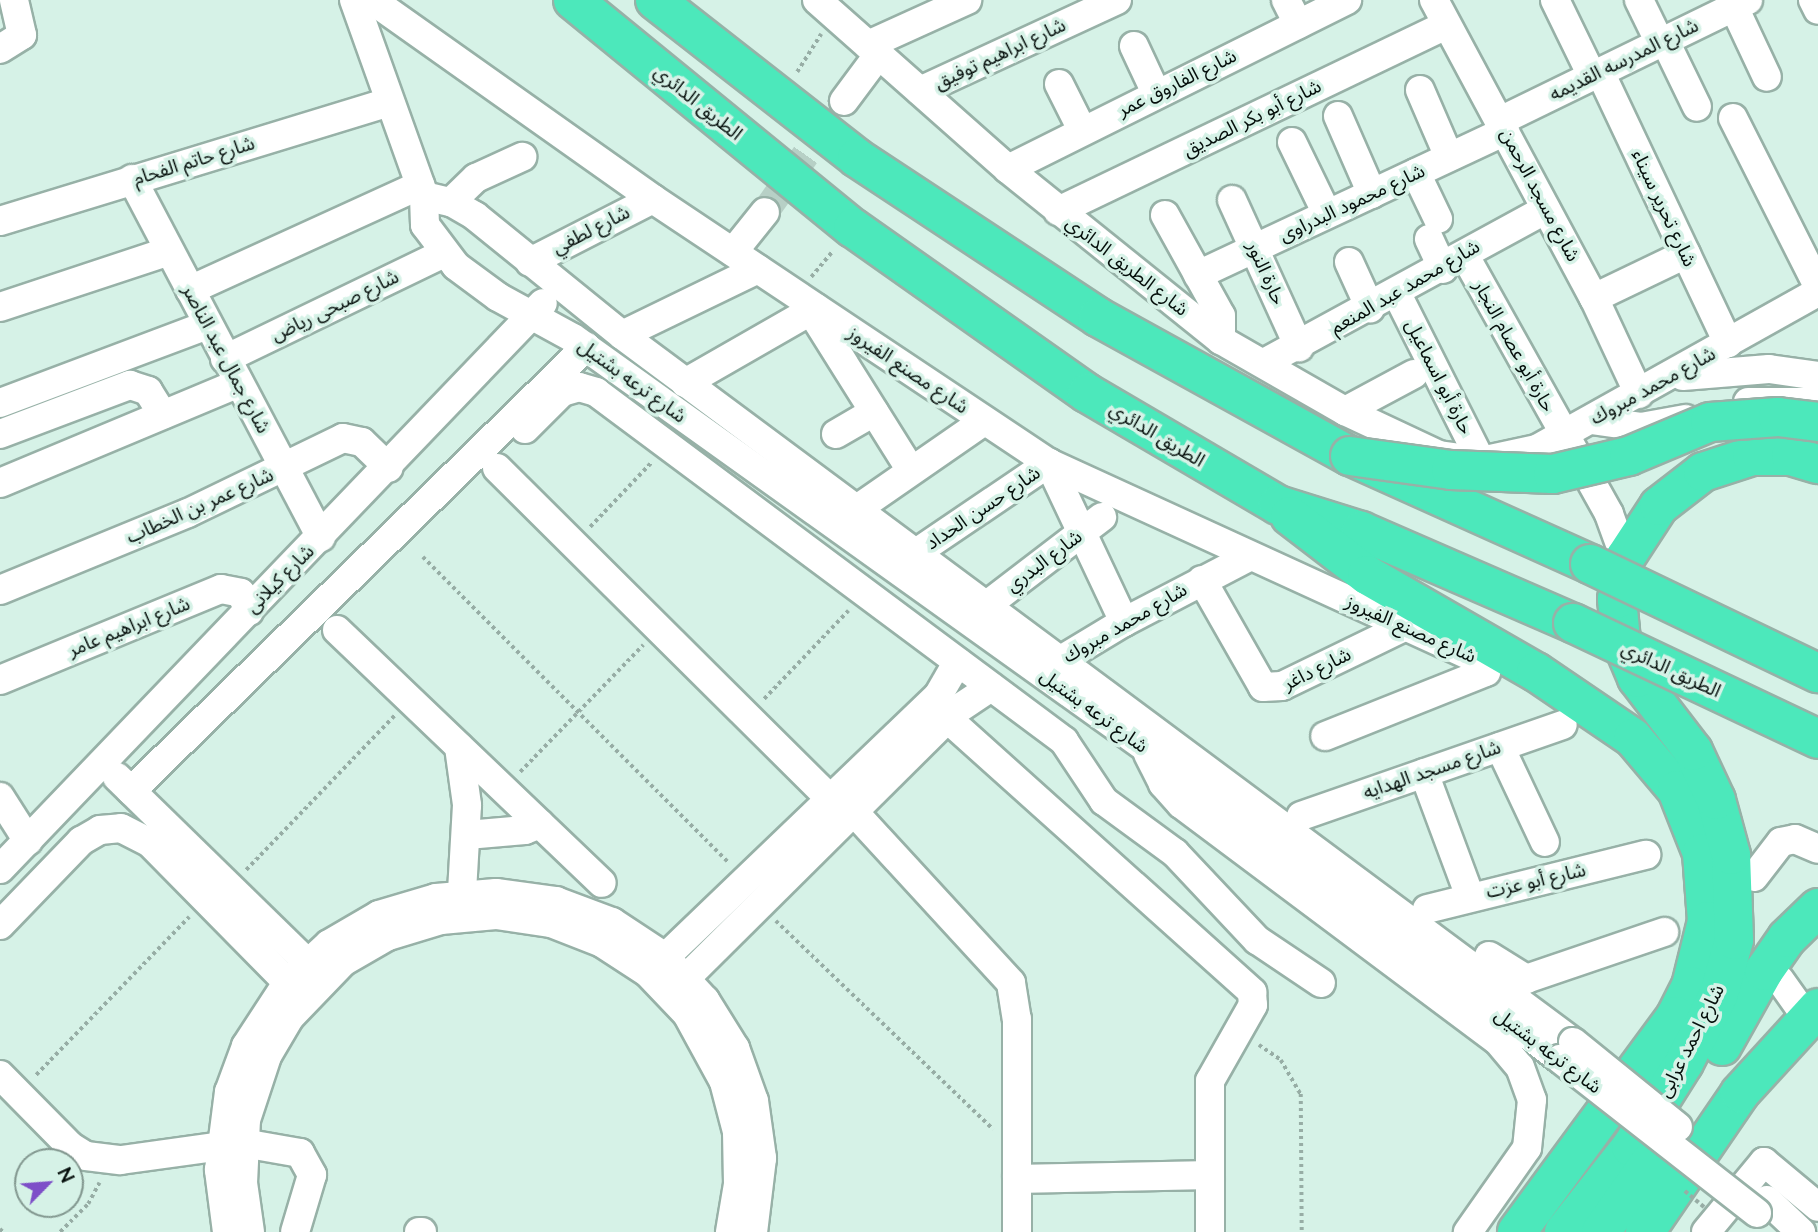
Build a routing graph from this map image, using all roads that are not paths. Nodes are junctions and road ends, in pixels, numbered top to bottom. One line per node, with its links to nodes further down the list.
1 (14, 0): 20 (street)
2 (354, 0): 29 (street, شارع ترعه بشتيل)
3 (372, 0): 43 (street, شارع مصنع الفيروز)
4 (573, 0): 105 (highway, الطريق الدائري)
5 (655, 0): 96 (highway)
6 (817, 0): 21 (street, شارع الطريق الدائري)
7 (967, 0): 21 (street)
8 (1118, 0): 26 (street, شارع ابراهيم توفيق)
9 (1347, 0): 16 (street, شارع الفاروق عمر)
10 (1434, 0): 17 (street, شارع مسجد الرحمن)
11 (1555, 0): 22 (street, شارع تحرير سيناء)
12 (1639, 0): 18 (street)
13 (1813, 0): 15 (street)
14 (1734, 4): 18 (street, شارع المدرسه القديمه); 23 (street)
15 (1818, 10)
16 (1292, 12): 27 (street, شارع الفاروق عمر)
17 (1447, 25): 33 (street, شارع مسجد الرحمن); 46 (street, شارع أبو بكر الصديق)
18 (1662, 42): 22 (street, شارع المدرسه القديمه); 30 (street)
19 (1134, 46): 27 (street)
20 (0, 49)
21 (874, 50): 26 (street, شارع الطريق الدائري); 28 (street)
22 (1596, 74): 33 (street, شارع المدرسه القديمه); 55 (street, شارع تحرير سيناء)
23 (1767, 77)
24 (1059, 84): 34 (street)
25 (1420, 89): 37 (street)
26 (920, 91): 38 (street, شارع الطريق الدائري)
27 (1156, 93): 34 (street, شارع الفاروق عمر)
28 (844, 101)
29 (389, 102): 40 (street, شارع حاتم الفحام); 41 (street, شارع ترعه بشتيل)
30 (1697, 107)
31 (1338, 116): 42 (street)
32 (1733, 118): 62 (street)
33 (1503, 126): 37 (street, شارع محمود البدراوى); 45 (street, شارع مسجد الرحمن)
34 (1082, 130): 38 (street, شارع الفاروق عمر)
35 (1292, 142): 48 (street)
36 (522, 157): 41 (street)
37 (1449, 157): 39 (street, شارع محمود البدراوى)
38 (1009, 169): 46 (street, شارع الطريق الدائري)
39 (1416, 173): 42 (street, شارع محمود البدراوى); 58 (street, حارة أبو عصام النجار)
40 (132, 179): 50 (street, شارع حاتم الفحام); 52 (street, شارع جمال عبد الناصر)
41 (432, 194): 54 (street, شارع ترعه بشتيل); 56 (street, شارع ترعه بشتيل); 63 (street)
42 (1372, 194): 48 (street, شارع محمود البدراوى)
43 (653, 199): 53 (street, شارع مصنع الفيروز); 56 (street, شارع لطفي)
44 (1232, 200): 51 (street, حارة النور)
45 (1546, 209): 58 (street, شارع محمد عبد المنعم); 65 (street, شارع مسجد الرحمن)
46 (1058, 211): 72 (street, شارع الطريق الدائري)
47 (765, 212): 53 (street)
48 (1327, 214): 51 (street, شارع محمود البدراوى)
49 (1165, 215): 60 (street)
50 (0, 221)
51 (1255, 249): 60 (street, شارع محمود البدراوى); 75 (street, حارة النور)
52 (169, 251): 63 (street, شارع جمال عبد الناصر); 66 (street)
53 (733, 252): 59 (street, شارع مصنع الفيروز)
54 (444, 253): 69 (street, شارع ترعه بشتيل); 76 (street, شارع صبحى رياض)
55 (1686, 254): 65 (street); 73 (street, شارع تحرير سيناء)
56 (530, 262): 61 (street, شارع ترعه بشتيل)
57 (1349, 262): 67 (street)
58 (1454, 262): 64 (street, شارع محمد عبد المنعم); 95 (street, حارة أبو عصام النجار)
59 (758, 269): 68 (street, شارع مصنع الفيروز); 71 (street)
60 (1198, 275): 72 (street)
61 (559, 286): 69 (street, شارع كيلانى); 71 (street, شارع ترعه بشتيل)
62 (1818, 289): 73 (street, شارع محمد مبروك)
63 (190, 290): 70 (street, شارع جمال عبد الناصر)
64 (1397, 294): 67 (street, شارع محمد عبد المنعم); 97 (street, حارة أبو اسماعيل)
65 (1594, 298): 83 (street, شارع مسجد الرحمن)
66 (0, 307)
67 (1370, 308): 75 (street, شارع محمد عبد المنعم)
68 (813, 310): 82 (street); 87 (street); 89 (street, شارع مصنع الفيروز)
69 (532, 315): 74 (street, شارع ترعه بشتيل); 100 (street, شارع كيلانى)
70 (208, 325): 76 (street, شارع جمال عبد الناصر); 85 (street)
71 (622, 335): 82 (street, شارع ترعه بشتيل)
72 (1221, 340): 77 (street, شارع الطريق الدائري)
73 (1728, 343): 80 (street, شارع محمد مبروك)
74 (586, 347): 121 (street, شارع ترعه بشتيل); 134 (street)
75 (1299, 347): 77 (street, شارع محمد عبد المنعم)
76 (225, 359): 81 (street, شارع جمال عبد الناصر)
77 (1264, 363): 86 (street, شارع الطريق الدائري)
78 (1414, 374): 86 (street)
79 (1818, 376): 80 (street)
80 (1667, 378): 83 (street, شارع محمد مبروك)
81 (239, 383): 88 (street); 102 (street, شارع جمال عبد الناصر)
82 (685, 383): 106 (street, شارع ترعه بشتيل)
83 (1639, 394): 90 (street, شارع محمد مبروك)
84 (1818, 402): 90 (street)
85 (0, 403)
86 (1345, 411): 97 (street, شارع الطريق الدائري)
87 (874, 412): 94 (street); 103 (street)
88 (163, 415): 93 (street); 104 (street)
89 (984, 421): 98 (street, شارع مصنع الفيروز); 103 (street)
90 (1591, 421): 95 (street, شارع محمد مبروك)
91 (1818, 422): 96 (highway, bridge)
92 (525, 429): 120 (street)
93 (0, 434)
94 (836, 434)
95 (1562, 436): 97 (street, شارع محمد مبروك); 112 (street, حارة أبو عصام النجار)
96 (1350, 456): 112 (highway)
97 (1481, 461)
98 (1049, 464): 108 (street); 110 (street, شارع حسن الحداد); 111 (street, شارع مصنع الفيروز)
99 (1818, 464): 112 (highway)
100 (389, 468): 102 (street, شارع عمر بن الخطاب); 109 (street, شارع كيلانى)
101 (497, 468): 136 (street)
102 (284, 469): 109 (street, شارع جمال عبد الناصر); 114 (street, شارع عمر بن الخطاب)
103 (910, 470): 106 (street)
104 (0, 483)
105 (1278, 505): 128 (highway, الطريق الدائري, bridge); 176 (highway)
106 (856, 509): 110 (street, شارع ترعه بشتيل)
107 (1102, 517): 108 (street, شارع البدري)
108 (1080, 534): 115 (street, شارع البدري); 117 (street)
109 (321, 537): 116 (street, شارع كيلانى)
110 (916, 553): 115 (street, شارع ترعه بشتيل)
111 (1249, 557): 113 (street, شارع محمد مبروك); 118 (street, شارع مصنع الفيروز)
112 (1608, 561): 122 (highway, bridge); 177 (highway, شارع احمد عرابى)
113 (1202, 580): 117 (street, شارع محمد مبروك); 118 (street, شارع داغر)
114 (0, 590)
115 (987, 605): 121 (street, شارع ترعه بشتيل)
116 (248, 611): 123 (street, شارع ابراهيم عامر); 132 (street, شارع كيلانى)
117 (1124, 622): 121 (street, شارع محمد مبروك)
118 (1406, 626): 127 (street, شارع مصنع الفيروز)
119 (337, 630): 130 (street)
120 (958, 662): 124 (street); 136 (street)
121 (1051, 666): 129 (street, شارع ترعه بشتيل)
122 (1818, 673)
123 (0, 680)
124 (991, 687): 125 (street); 157 (street)
125 (948, 719): 136 (street); 165 (street)
126 (1563, 725): 131 (street, شارع مسجد الهدايه)
127 (1325, 736)
128 (1818, 739)
129 (1153, 740): 137 (street, شارع ترعه بشتيل); 167 (street, شارع ترعه بشتيل, bridge); 175 (street)
130 (459, 747): 138 (street); 139 (street)
131 (1500, 747): 133 (street, شارع مسجد الهدايه); 141 (street)
132 (103, 763): 134 (street); 140 (street, شارع كيلانى)
133 (1424, 773): 137 (street, شارع مسجد الهدايه); 148 (street)
134 (131, 791): 155 (street)
135 (0, 797): 140 (street)
136 (842, 805): 154 (street); 158 (street); 164 (street)
137 (1301, 816): 150 (street, شارع ترعه بشتيل)
138 (540, 824): 139 (street); 146 (street)
139 (467, 835): 147 (street)
140 (28, 841): 144 (street, شارع كيلانى)
141 (1545, 842)
142 (1818, 849): 145 (street)
143 (1646, 855): 148 (street, شارع أبو عزت)
144 (0, 869)
145 (1754, 877)
146 (602, 883)
147 (462, 893): 154 (street); 155 (street)
148 (1471, 897): 150 (street, شارع أبو عزت)
149 (1818, 908): 161 (highway, شارع احمد عرابى)
150 (1427, 909): 152 (street, شارع ترعه بشتيل)
151 (0, 925): 159 (street)
152 (1664, 932)
153 (1818, 933): 156 (street)
154 (657, 965): 155 (street); 158 (street)
155 (315, 971): 159 (street)
156 (1780, 980): 160 (street); 161 (street)
157 (1321, 982)
158 (678, 986): 171 (street); 172 (street)
159 (296, 991): 163 (street)
160 (1812, 1013): 179 (highway)
161 (1742, 1021): 178 (highway, شارع احمد عرابى)
162 (9, 1084): 163 (street)
163 (232, 1144): 168 (street); 169 (street); 170 (street)
164 (1017, 1165): 165 (street); 173 (street)
165 (1210, 1175): 174 (street)
166 (1818, 1207): 180 (street)
167 (1767, 1215): 181 (street, شارع ترعه بشتيل)
168 (227, 1232)
169 (250, 1232)
170 (295, 1232)
171 (730, 1232)
172 (754, 1232)
173 (1017, 1232)
174 (1210, 1232)
175 (1468, 1232)
176 (1517, 1232)
177 (1564, 1232)
178 (1601, 1232)
179 (1645, 1232)
180 (1706, 1232)
181 (1801, 1232)

